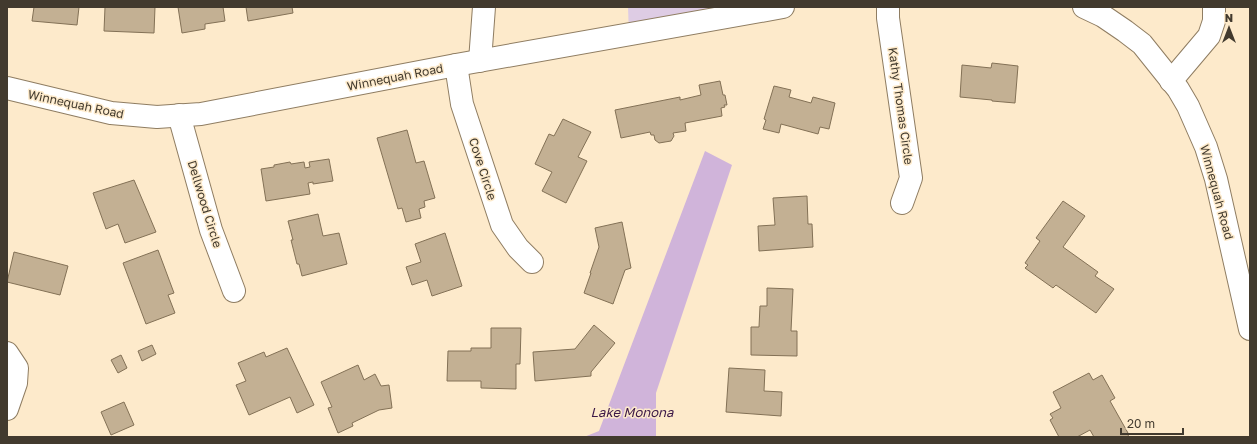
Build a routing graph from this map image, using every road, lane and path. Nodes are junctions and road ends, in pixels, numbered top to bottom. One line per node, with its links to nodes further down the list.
1 (484, 7): 6 (street)
2 (783, 7): 6 (street, Winnequah Road)
3 (888, 7): 11 (street, Kathy Thomas Circle)
4 (1084, 7): 8 (street, Winnequah Road)
5 (1214, 7): 8 (street)
6 (480, 61): 7 (street, Winnequah Road)
7 (456, 65): 10 (street, Winnequah Road); 12 (street, Cove Circle)
8 (1171, 81): 14 (street, Winnequah Road)
9 (7, 88): 10 (street, Winnequah Road)
10 (179, 115): 13 (street, Dellwood Circle)
11 (902, 203)
12 (532, 262)
13 (234, 291)
14 (1250, 329)
15 (7, 353): 16 (street)
16 (7, 409)

